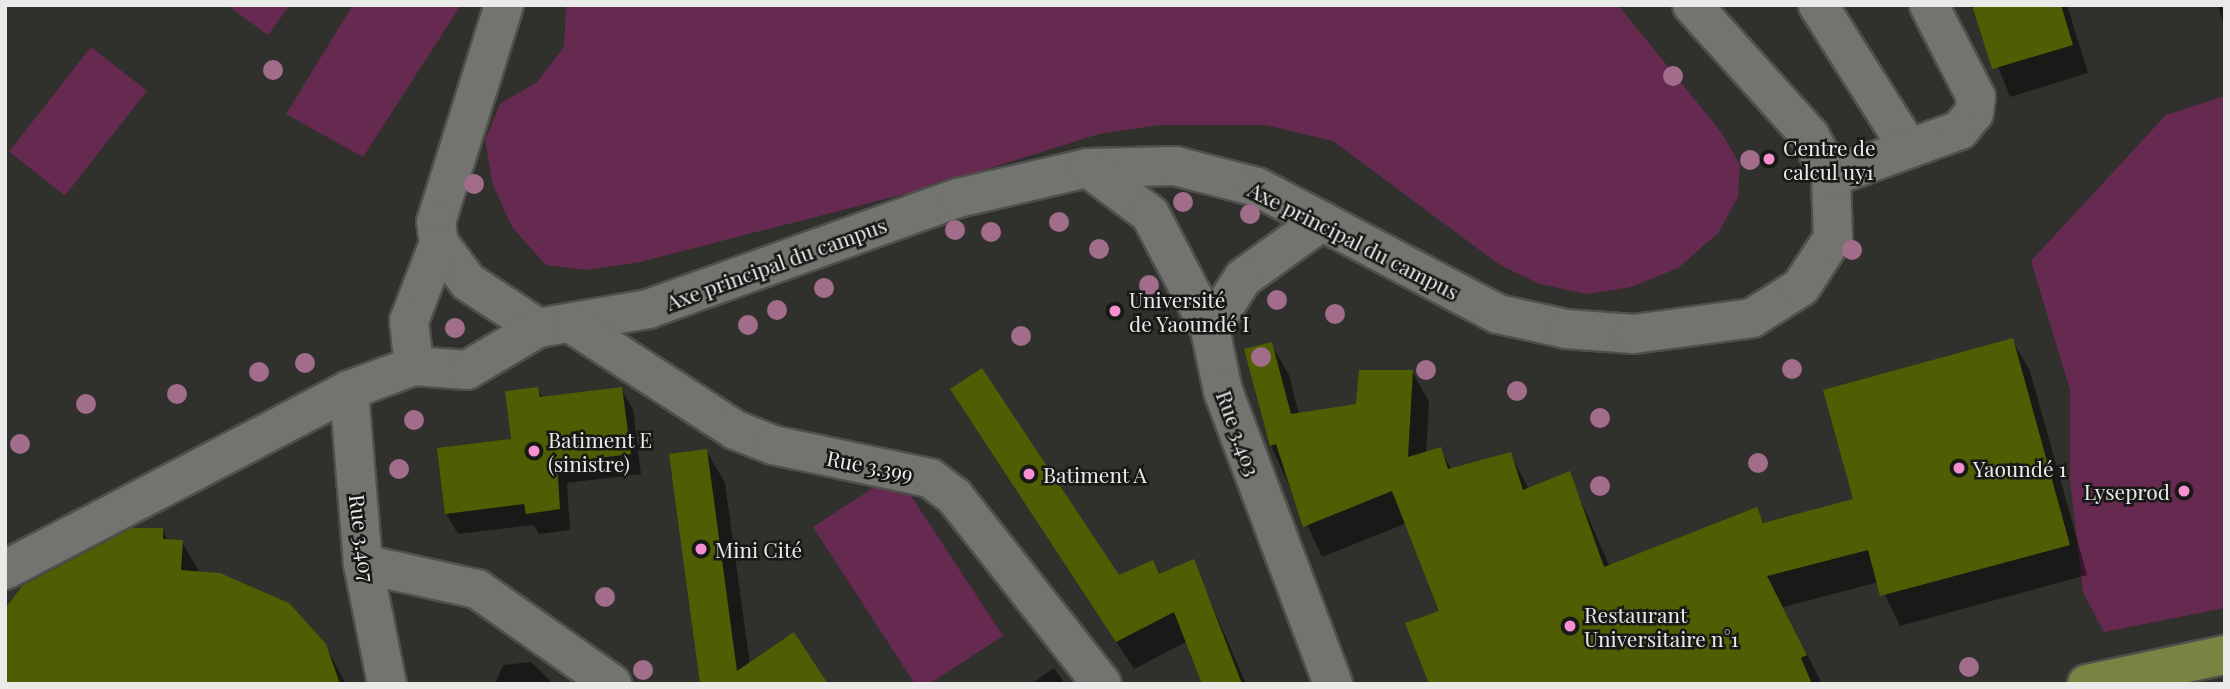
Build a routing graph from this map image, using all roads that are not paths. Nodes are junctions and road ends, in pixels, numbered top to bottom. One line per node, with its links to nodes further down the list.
1 (504, 5): 9 (street)
2 (1692, 5): 7 (street, Axe principal du campus)
3 (1818, 5): 5 (street)
4 (1928, 5): 5 (street)
5 (1909, 149): 7 (street)
6 (1088, 168): 8 (street, Axe principal du campus); 10 (street, Axe principal du campus); 11 (street, Rue 3.403)
7 (1831, 177): 8 (street, Axe principal du campus)
8 (1322, 221): 11 (street)
9 (439, 243): 10 (street); 12 (street)
10 (557, 327): 12 (street); 19 (street, Rue 3.399)
11 (1210, 329): 20 (street, Rue 3.403)
12 (414, 366): 13 (street)
13 (349, 390): 14 (street, Rue 3.407); 15 (street)
14 (363, 564): 17 (street, Rue 3.407); 18 (street)
15 (5, 570)
16 (2225, 655): 21 (main road)
17 (387, 684)
18 (612, 684)
19 (1102, 684)
20 (1334, 684)
21 (2087, 684)

